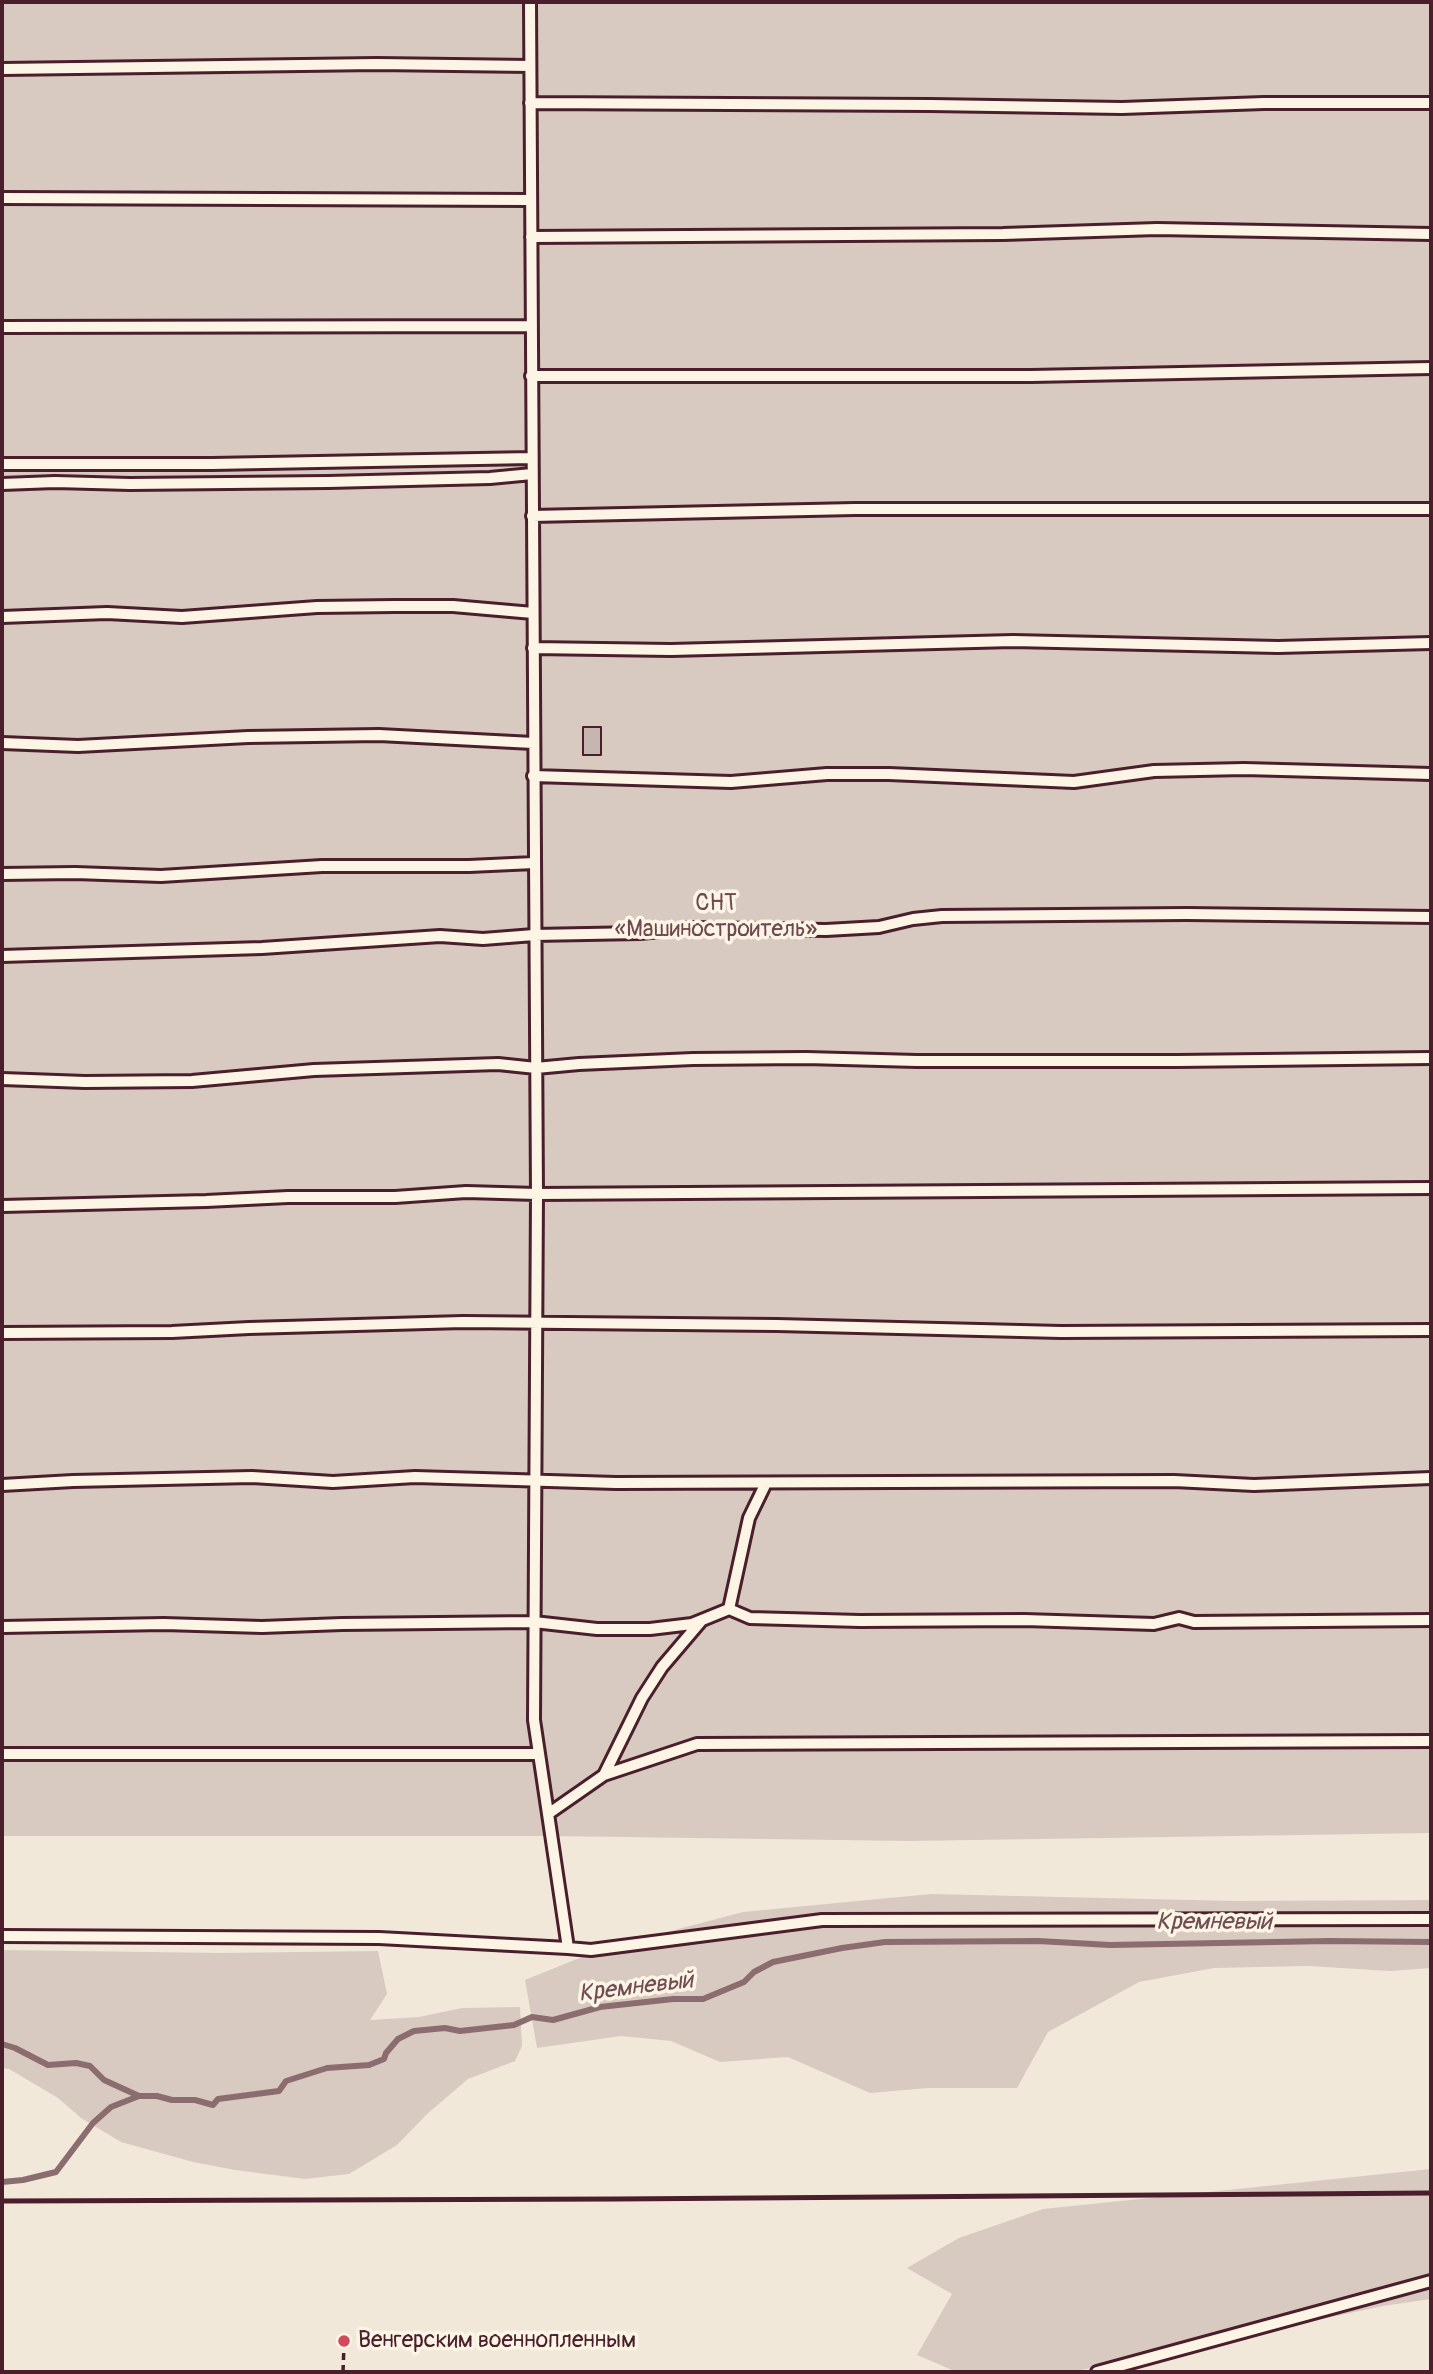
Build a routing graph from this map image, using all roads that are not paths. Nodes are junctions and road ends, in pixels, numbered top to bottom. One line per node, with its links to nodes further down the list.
1 (530, 2): 2 (lane)
2 (530, 66): 3 (lane); 4 (lane)
3 (2, 69)
4 (530, 103): 5 (lane); 7 (lane)
5 (1431, 103)
6 (2, 198): 7 (lane)
7 (531, 200): 9 (lane)
8 (1431, 234): 9 (lane)
9 (531, 237): 10 (lane)
10 (531, 326): 11 (lane); 13 (lane)
11 (2, 327)
12 (1431, 368): 13 (lane)
13 (531, 376): 14 (lane)
14 (532, 458): 15 (lane); 16 (lane)
15 (2, 464)
16 (532, 474): 17 (lane); 19 (lane)
17 (2, 484)
18 (1431, 509): 19 (lane)
19 (532, 516): 20 (lane)
20 (533, 613): 21 (lane); 23 (lane)
21 (2, 617)
22 (1431, 643): 23 (lane)
23 (533, 648): 25 (lane)
24 (2, 743): 25 (lane)
25 (533, 743): 27 (lane)
26 (1431, 774): 27 (lane)
27 (533, 776): 28 (lane)
28 (534, 863): 29 (lane); 31 (lane)
29 (2, 874)
30 (1431, 917): 31 (lane)
31 (534, 934): 32 (lane); 34 (lane)
32 (2, 956)
33 (1431, 1058): 34 (lane)
34 (536, 1068): 35 (lane); 37 (lane)
35 (2, 1079)
36 (1431, 1188): 37 (lane)
37 (537, 1194): 38 (lane); 39 (lane)
38 (2, 1206)
39 (536, 1322): 40 (lane); 41 (lane); 43 (lane)
40 (1431, 1330)
41 (2, 1333)
42 (1431, 1478): 44 (lane)
43 (534, 1482): 44 (lane); 45 (lane); 49 (lane)
44 (766, 1483): 46 (lane)
45 (2, 1485)
46 (729, 1609): 47 (lane); 48 (lane)
47 (702, 1619): 49 (lane); 54 (lane)
48 (1431, 1620)
49 (534, 1622): 50 (lane); 53 (lane)
50 (2, 1627)
51 (1431, 1741): 54 (lane)
52 (2, 1754): 53 (lane)
53 (539, 1754): 55 (lane)
54 (604, 1775): 55 (lane)
55 (548, 1814): 58 (lane)
56 (1431, 1919): 58 (lane)
57 (2, 1936): 58 (lane)
58 (568, 1948)
59 (1431, 2281): 60 (lane)
60 (1097, 2372)

